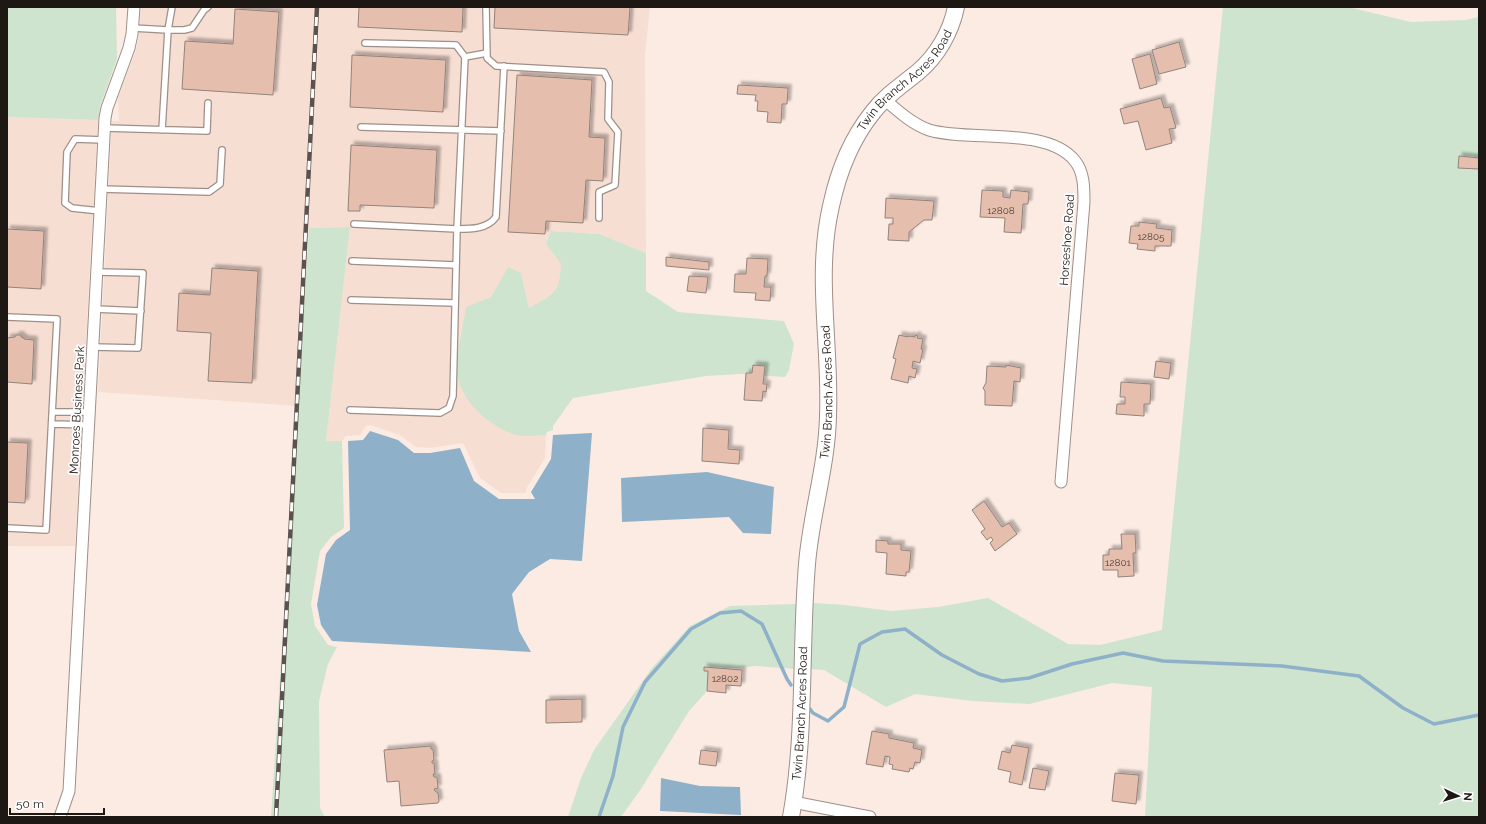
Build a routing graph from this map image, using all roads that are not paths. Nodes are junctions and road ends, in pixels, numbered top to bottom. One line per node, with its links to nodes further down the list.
1 (134, 7): 6 (street, Monroes Business Park)
2 (172, 7): 7 (lane)
3 (208, 7): 7 (lane)
4 (486, 7): 9 (lane)
5 (956, 7): 12 (street, Twin Branch Acres Road)
6 (133, 28): 7 (lane); 15 (street, Monroes Business Park)
7 (168, 30): 16 (lane)
8 (365, 43): 10 (lane)
9 (487, 53): 10 (lane); 11 (lane)
10 (465, 57): 17 (lane)
11 (504, 66): 18 (lane); 23 (lane)
12 (884, 99): 40 (street, Horseshoe Road); 42 (street, Twin Branch Acres Road)
13 (208, 103): 16 (lane)
14 (361, 127): 17 (lane)
15 (104, 128): 16 (lane); 19 (street, Monroes Business Park)
16 (162, 130)
17 (462, 130): 18 (lane); 25 (lane)
18 (500, 131): 25 (lane)
19 (104, 140): 21 (street, Monroes Business Park); 22 (lane)
20 (222, 150): 21 (lane)
21 (101, 189): 22 (street, Monroes Business Park)
22 (100, 211): 28 (street, Monroes Business Park)
23 (599, 218)
24 (354, 224): 25 (lane)
25 (457, 229): 27 (lane)
26 (352, 261): 27 (lane)
27 (456, 265): 30 (lane)
28 (97, 272): 31 (street, Monroes Business Park); 32 (lane)
29 (351, 300): 30 (lane)
30 (455, 303): 35 (lane)
31 (95, 310): 32 (lane); 34 (street, Monroes Business Park)
32 (141, 311): 34 (lane)
33 (7, 317): 36 (lane)
34 (93, 347): 37 (street, Monroes Business Park)
35 (350, 410)
36 (53, 412): 37 (lane); 38 (lane)
37 (90, 412): 39 (street, Monroes Business Park)
38 (52, 424): 39 (lane); 41 (lane)
39 (89, 425): 43 (street, Monroes Business Park)
40 (1061, 482)
41 (7, 528)
42 (792, 809): 44 (street)
43 (60, 817)
44 (870, 817)

